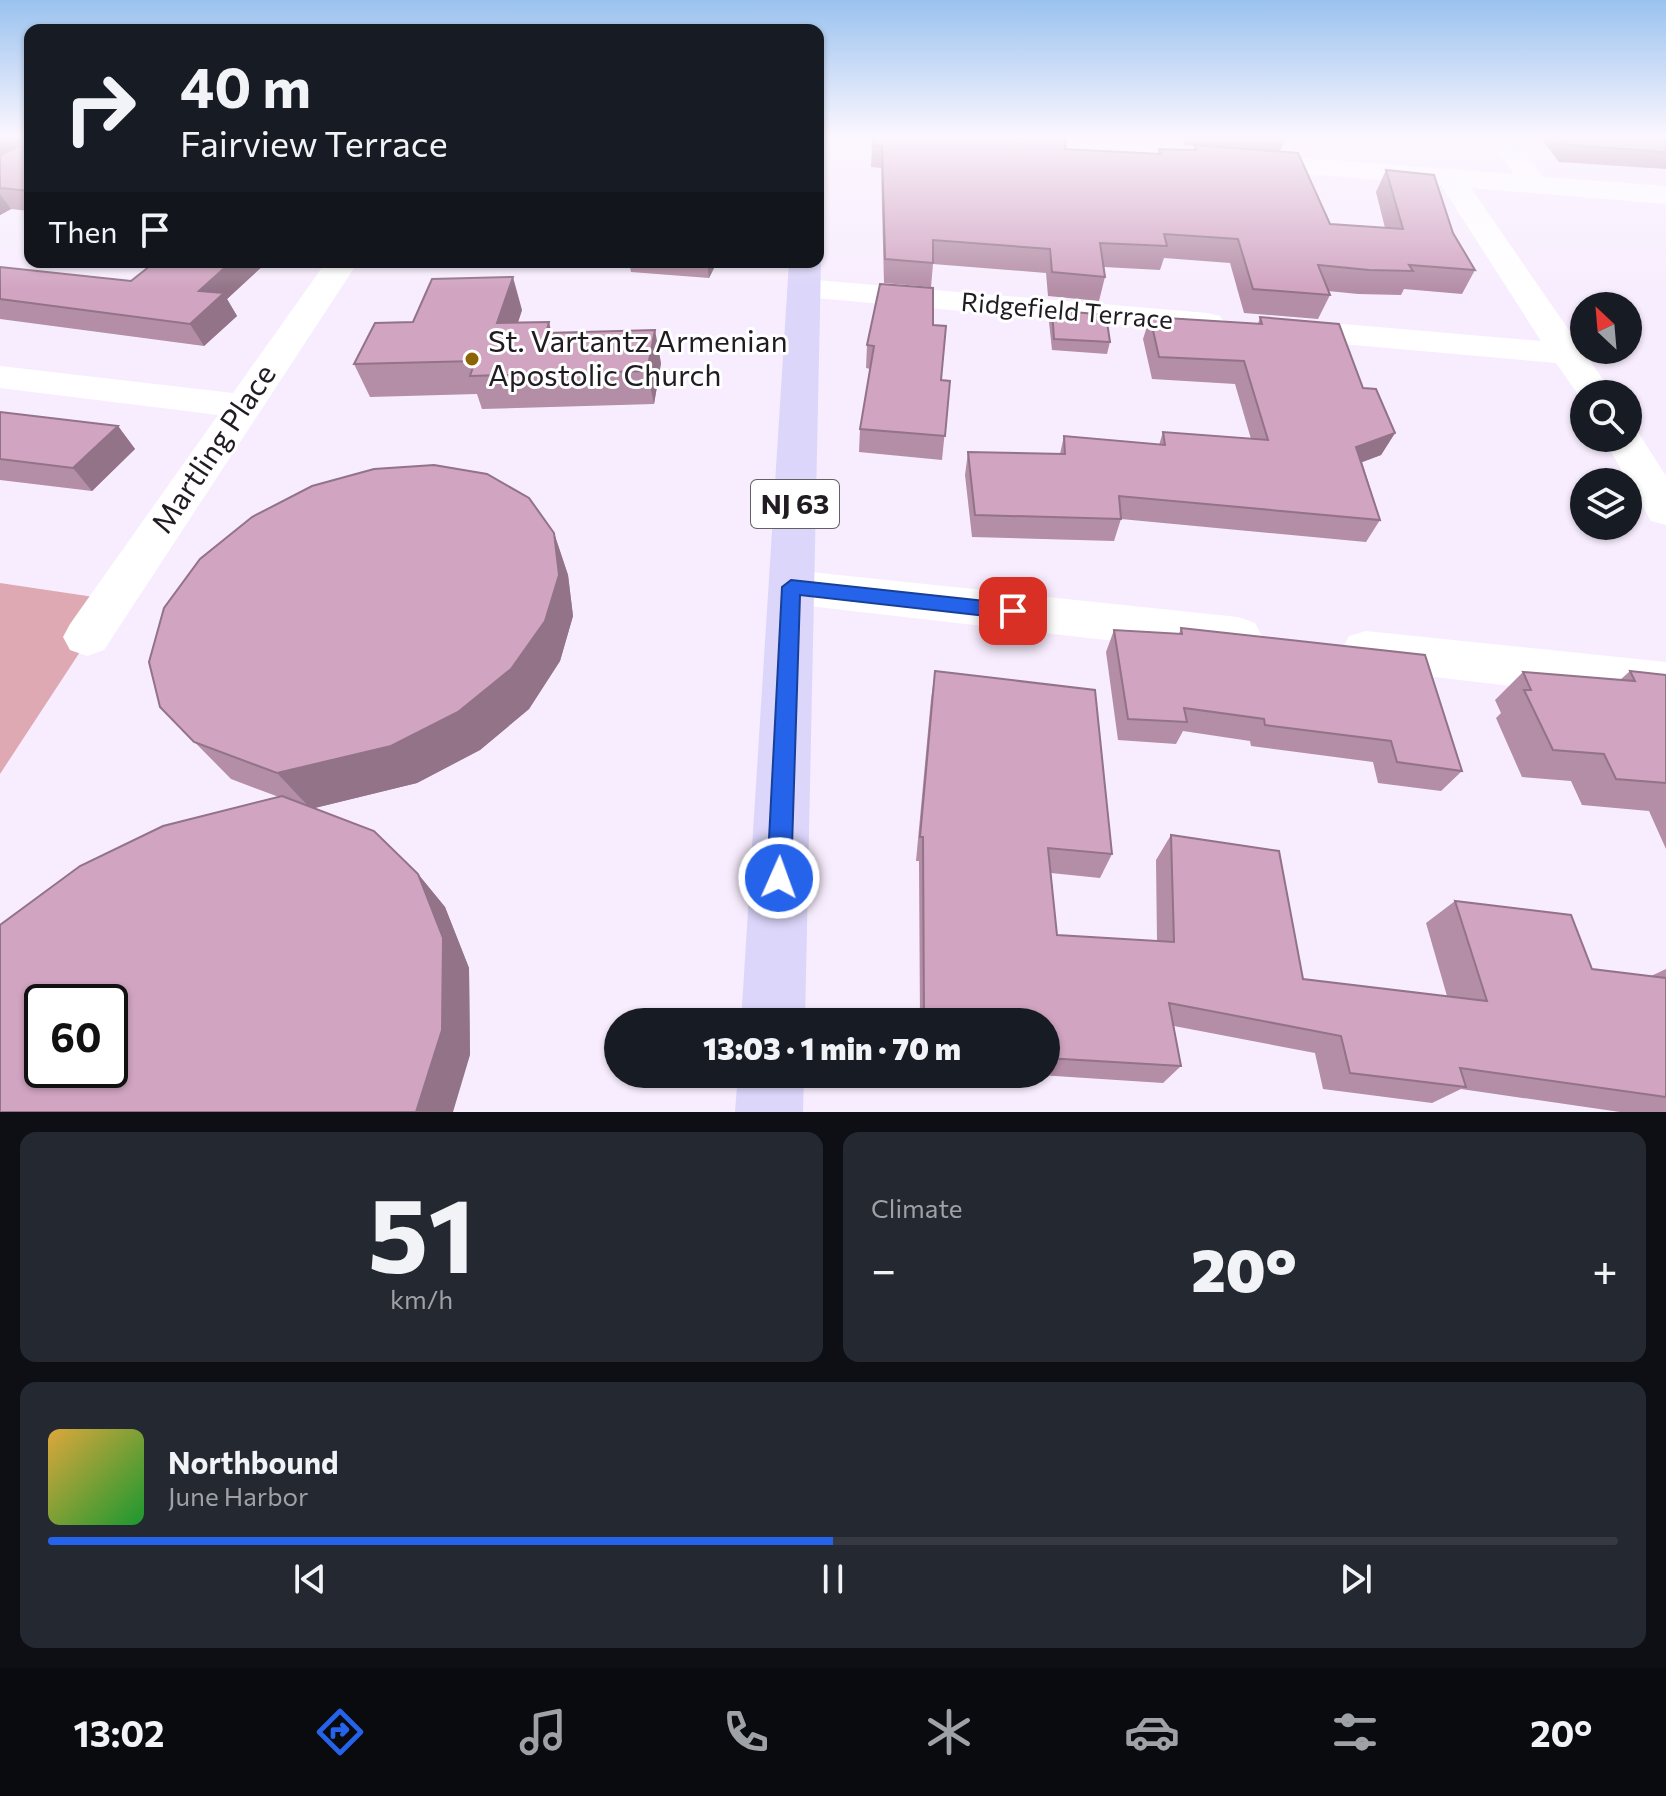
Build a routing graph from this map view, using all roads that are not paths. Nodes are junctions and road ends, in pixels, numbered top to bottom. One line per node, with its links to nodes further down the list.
1 (1457, 188): 6 (street)
2 (1573, 188): 3 (street)
3 (1666, 195)
4 (338, 268): 9 (street, Martling Place)
5 (805, 275): 6 (street, Ridgefield Terrace); 12 (main road, NJ 63)
6 (1569, 354): 8 (street)
7 (0, 377): 9 (street)
8 (1585, 380)
9 (242, 406): 13 (street, Martling Place)
10 (1631, 452): 11 (street)
11 (1666, 510)
12 (791, 587): 14 (street); 17 (main road, NJ 63)
13 (87, 637)
14 (1282, 641)
15 (1330, 646): 16 (street)
16 (1666, 683)
17 (774, 1008)
18 (770, 1088): 19 (main road)
19 (769, 1112)

